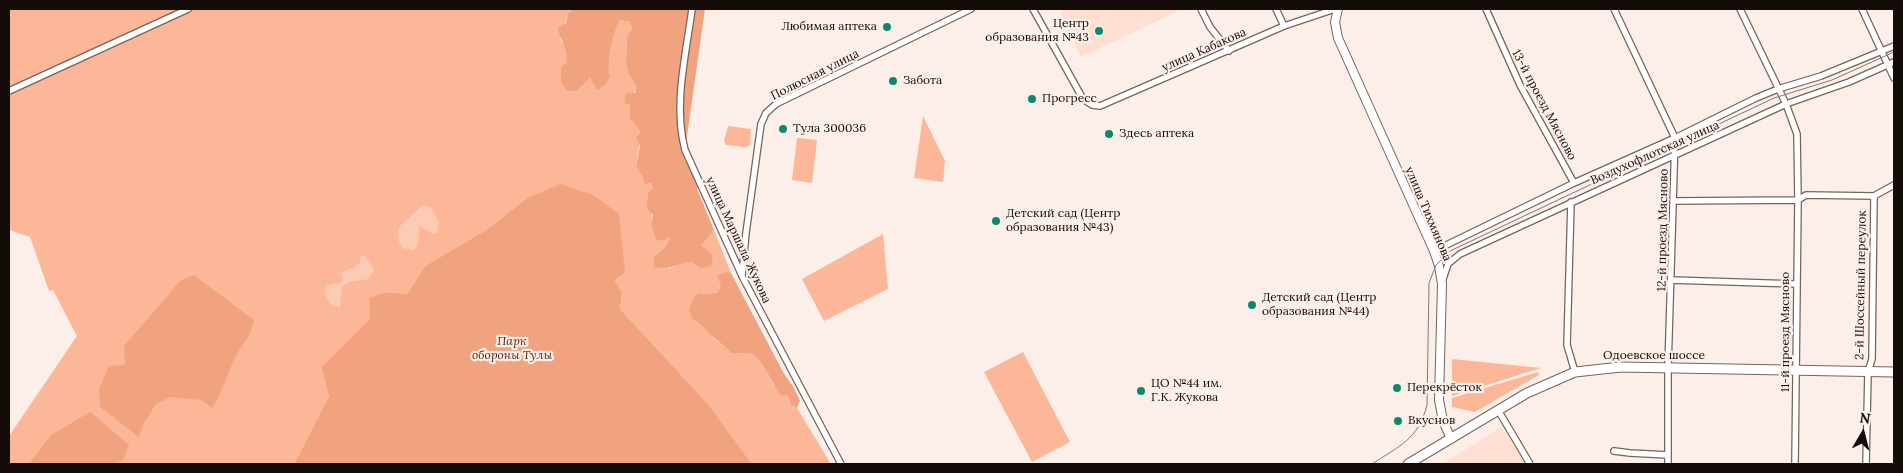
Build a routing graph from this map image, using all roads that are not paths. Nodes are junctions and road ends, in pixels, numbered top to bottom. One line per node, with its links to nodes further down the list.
1 (188, 9): 19 (street)
2 (692, 9): 30 (street, улица Маршала Жукова)
3 (971, 9): 30 (street, Полюсная улица)
4 (1034, 9): 14 (street, улица Кабакова)
5 (1201, 9): 14 (street)
6 (1276, 9): 12 (street)
7 (1336, 9): 12 (street, улица Кабакова); 29 (street, улица Тихмянова)
8 (1486, 9): 23 (street, 13-й проезд Мясново)
9 (1614, 9): 21 (street, 12-й проезд Мясново)
10 (1740, 9): 18 (street, 11-й проезд Мясново)
11 (1862, 9): 15 (street)
12 (1284, 26): 14 (street, улица Кабакова)
13 (1894, 46): 15 (street, Воздухофлотская улица)
14 (1229, 50)
15 (1881, 52): 16 (street); 18 (street, Воздухофлотская улица)
16 (1891, 64): 17 (street); 20 (street, Воздухофлотская улица)
17 (1894, 78)
18 (1778, 89): 20 (street, 11-й проезд Мясново); 21 (street, Воздухофлотская улица)
19 (9, 91)
20 (1786, 104): 22 (street, Воздухофлотская улица); 26 (street, 11-й проезд Мясново)
21 (1675, 138): 22 (street, 12-й проезд Мясново); 23 (street, Воздухофлотская улица)
22 (1674, 154): 27 (street, 12-й проезд Мясново); 28 (street, Воздухофлотская улица)
23 (1574, 184): 29 (street, Воздухофлотская улица)
24 (1894, 185): 25 (street)
25 (1874, 196): 26 (street); 37 (street, 2-й Шоссейный переулок)
26 (1798, 200): 27 (street); 33 (street, 11-й проезд Мясново)
27 (1674, 201): 31 (street, 12-й проезд Мясново)
28 (1571, 202): 32 (street, Воздухофлотская улица); 36 (street)
29 (1434, 251): 32 (street, улица Тихмянова)
30 (742, 278): 43 (street, улица Маршала Жукова)
31 (1671, 280): 33 (street); 34 (street, 12-й проезд Мясново)
32 (1442, 284): 40 (street, улица Тихмянова)
33 (1796, 284): 35 (street, 11-й проезд Мясново)
34 (1668, 368): 35 (main road, Одоевское шоссе); 36 (main road, Одоевское шоссе); 42 (street, 12-й проезд Мясново)
35 (1797, 370): 37 (main road, Одоевское шоссе); 47 (street, 11-й проезд Мясново)
36 (1575, 372): 39 (main road, Одоевское шоссе)
37 (1868, 372): 38 (main road, Одоевское шоссе); 48 (street, 2-й Шоссейный переулок)
38 (1894, 372)
39 (1498, 410): 40 (main road, Одоевское шоссе); 45 (street)
40 (1450, 439): 44 (main road, Одоевское шоссе)
41 (1614, 451): 42 (street)
42 (1668, 455): 46 (street, 12-й проезд Мясново)
43 (841, 464)
44 (1408, 464)
45 (1530, 464)
46 (1668, 464)
47 (1795, 464)
48 (1866, 464)

